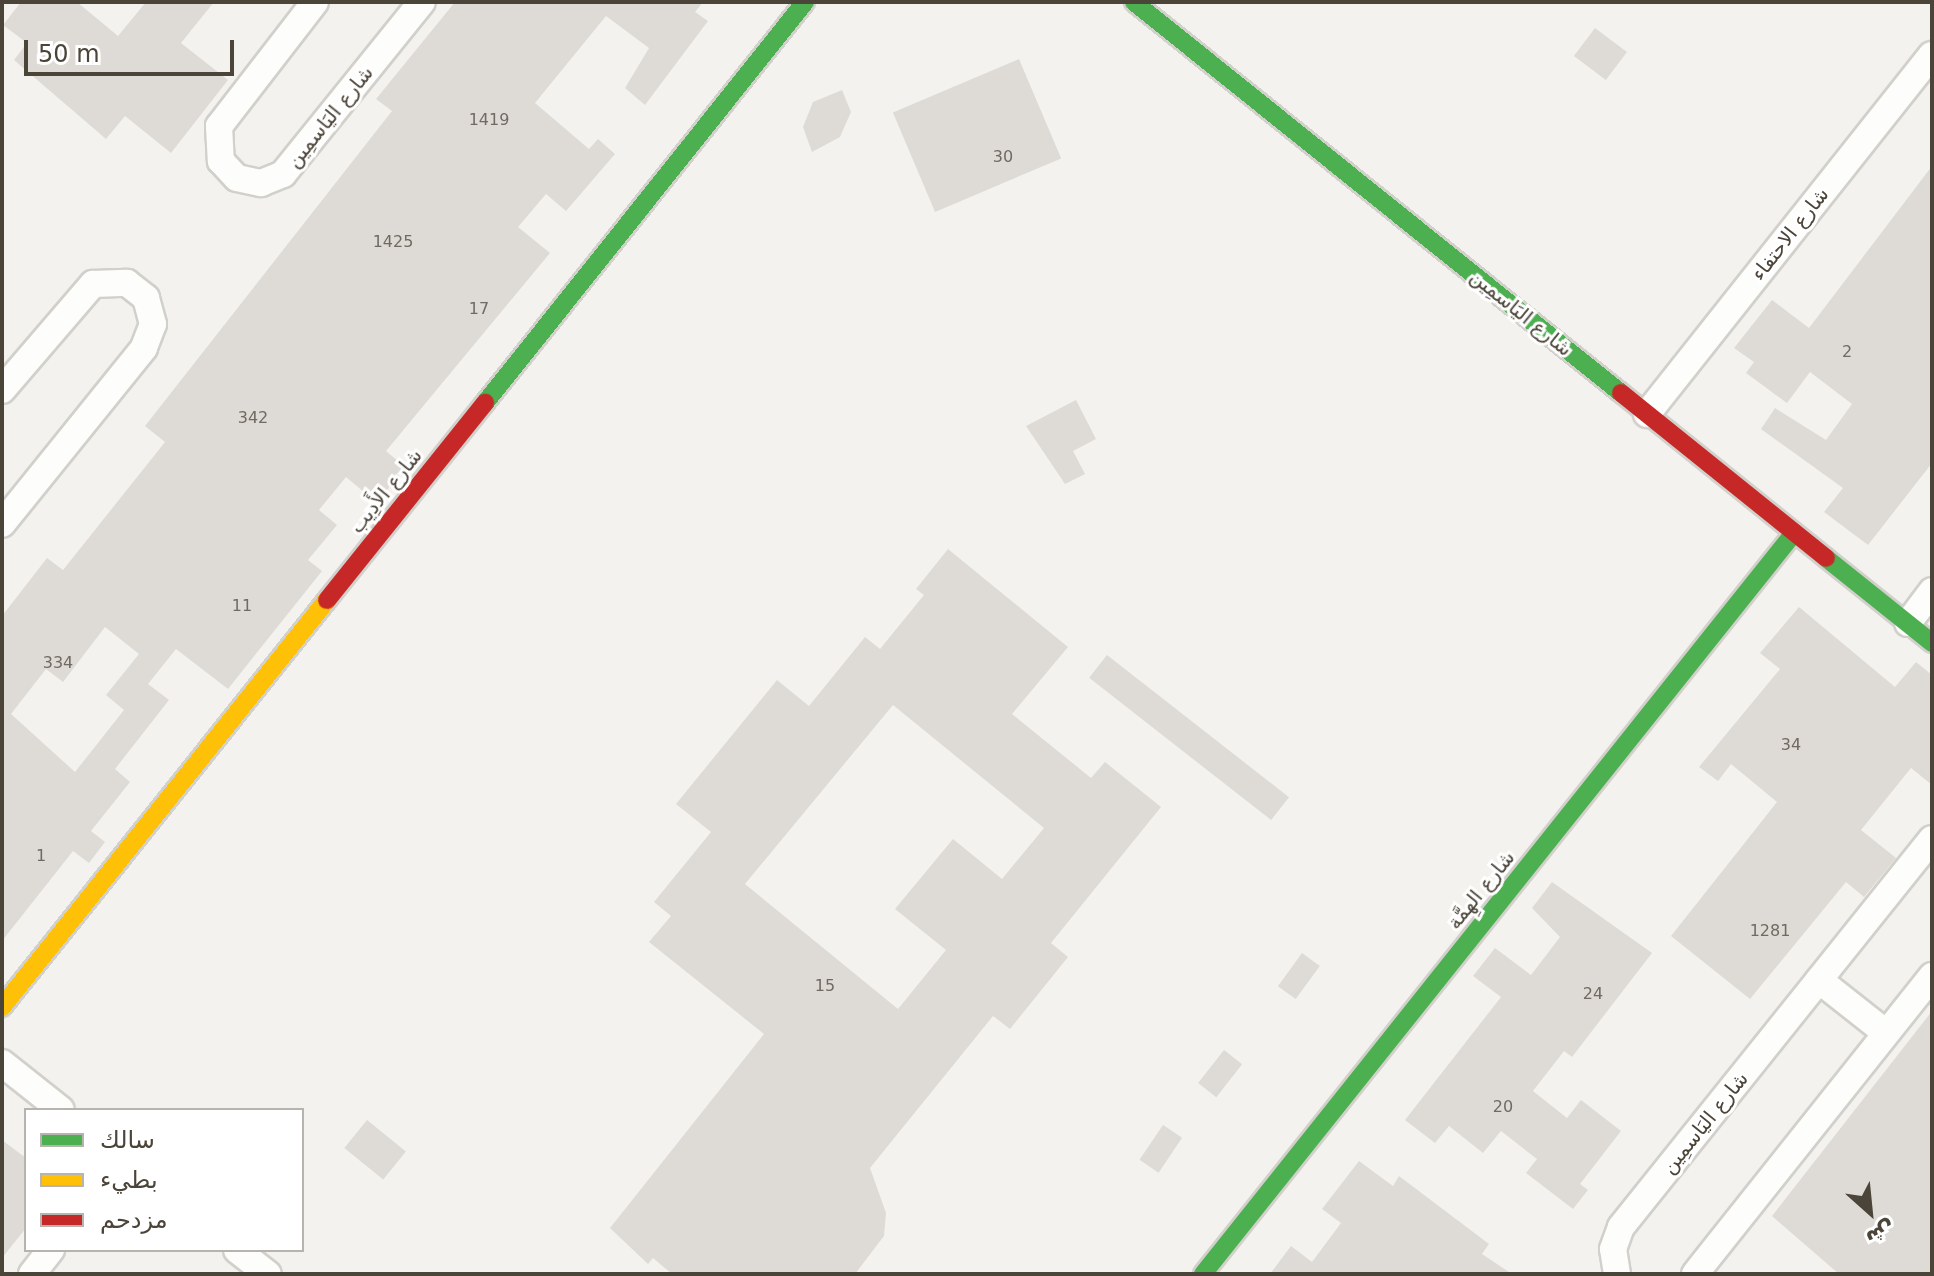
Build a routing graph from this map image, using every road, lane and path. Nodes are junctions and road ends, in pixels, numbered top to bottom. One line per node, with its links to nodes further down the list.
1 (315, 2): 2 (street, شارع اليَاسمِين)
2 (422, 2)
3 (805, 2): 16 (street, شارع الأَدِيب)
4 (1134, 2): 7 (street, شارع اليَاسمِين)
5 (1932, 55): 7 (street, شارع الاحتفاء)
6 (2, 390): 8 (street)
7 (1647, 414): 9 (street, شارع اليَاسمِين)
8 (2, 524)
9 (1794, 533): 11 (street, شارع اليَاسمِين); 24 (street, شارع الهِمَّة)
10 (1932, 591): 11 (street)
11 (1908, 623): 12 (street, شارع اليَاسمِين)
12 (1932, 643)
13 (1932, 839): 15 (street, شارع اليَاسمِين)
14 (1932, 976): 17 (street)
15 (1819, 980): 17 (street); 25 (street, شارع اليَاسمِين)
16 (2, 1007)
17 (1886, 1033): 26 (street)
18 (2, 1063): 19 (street)
19 (58, 1108)
20 (49, 1252): 22 (street)
21 (240, 1252): 23 (street)
22 (32, 1274)
23 (268, 1274)
24 (1203, 1274)
25 (1617, 1274)
26 (1695, 1274)

